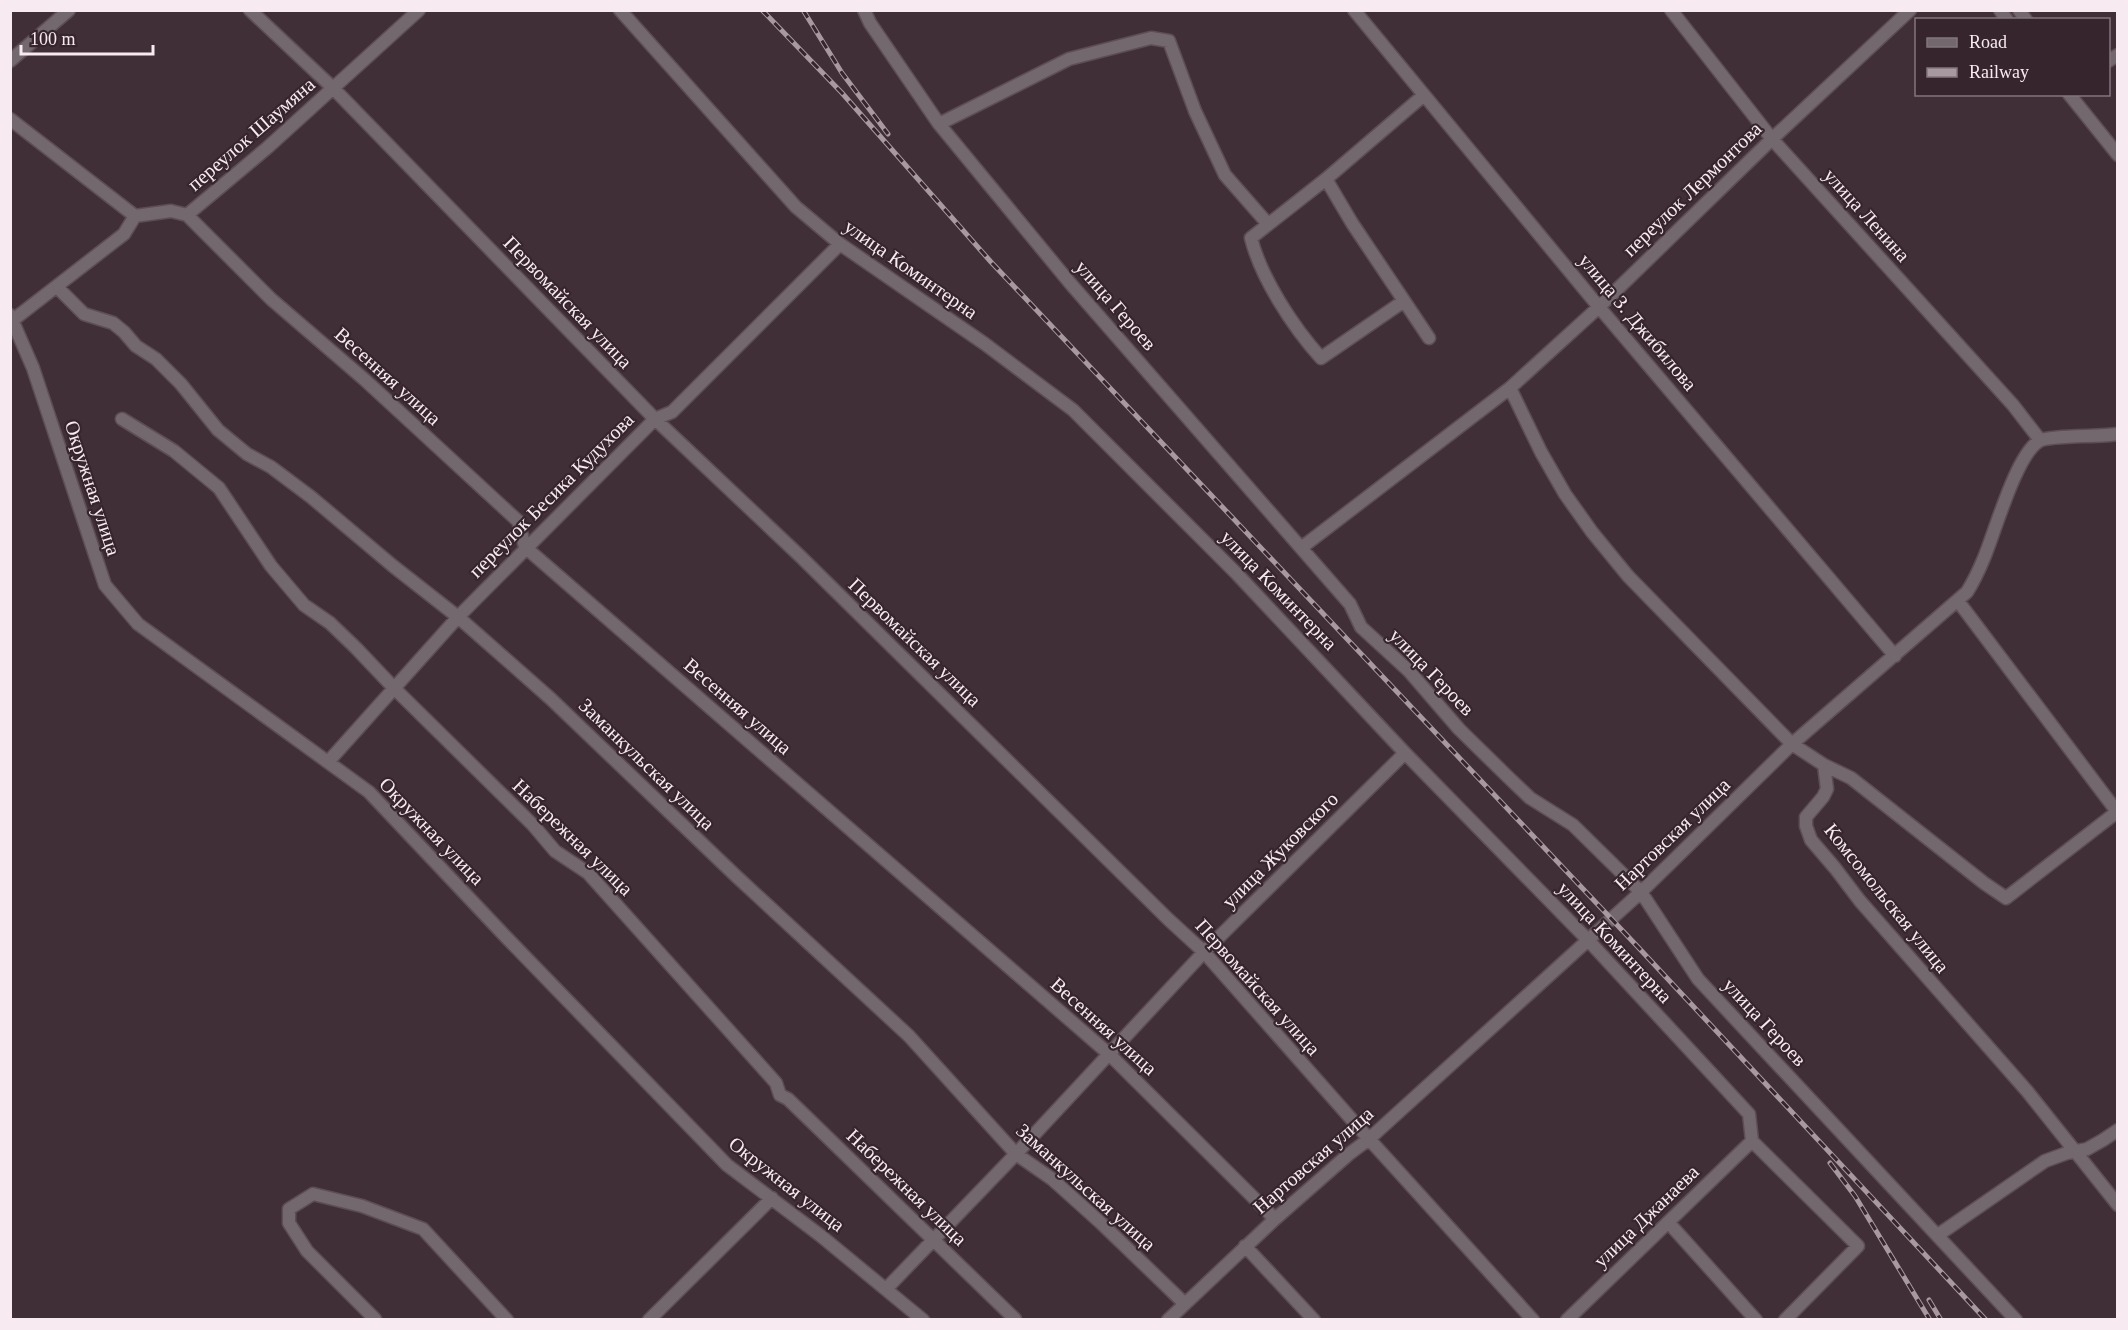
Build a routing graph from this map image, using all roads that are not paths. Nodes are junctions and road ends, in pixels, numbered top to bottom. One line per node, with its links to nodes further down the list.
1 (69, 10): 9 (street)
2 (250, 10): 10 (street, Первомайская улица)
3 (418, 10): 10 (street, переулок Шаумяна)
4 (620, 10): 21 (street, улица Коминтерна)
5 (864, 10): 14 (street, улица Героев)
6 (1354, 10): 11 (street, улица З. Джибилова)
7 (1671, 10): 15 (street, улица Ленина)
8 (1910, 10): 15 (street, переулок Лермонтова)
9 (10, 61)
10 (333, 87): 18 (street, переулок Шаумяна); 28 (street, Первомайская улица)
11 (1424, 95): 17 (street); 24 (street, улица З. Джибилова)
12 (2071, 96): 16 (street)
13 (10, 119): 19 (street)
14 (939, 124): 20 (street); 33 (street, улица Героев)
15 (1772, 139): 24 (street, переулок Лермонтова); 31 (street, улица Ленина)
16 (2118, 155)
17 (1326, 179): 20 (street); 23 (street)
18 (188, 215): 19 (street, переулок Шаумяна); 32 (street, Весенняя улица)
19 (135, 216): 22 (street)
20 (1268, 224): 23 (street)
21 (840, 244): 28 (street, переулок Бесика Кудухова); 39 (street, улица Коминтерна)
22 (57, 287): 25 (street); 35 (street, Заманкульская улица)
23 (1404, 301): 26 (street)
24 (1599, 307): 27 (street, переулок Лермонтова); 36 (street, улица З. Джибилова)
25 (12, 317): 40 (street, Окружная улица)
26 (1429, 338)
27 (1510, 388): 33 (street, переулок Лермонтова); 38 (street)
28 (655, 418): 32 (street, переулок Бесика Кудухова); 45 (street, Первомайская улица)
29 (122, 419): 37 (street, Набережная улица)
30 (2118, 434): 31 (street)
31 (2040, 440): 34 (street, Нартовская улица)
32 (525, 547): 35 (street, переулок Бесика Кудухова); 46 (street, Весенняя улица)
33 (1301, 548): 43 (street, улица Героев)
34 (1958, 601): 36 (street, Нартовская улица); 42 (street)
35 (458, 617): 37 (street, переулок Бесика Кудухова); 51 (street, Заманкульская улица)
36 (1895, 656): 38 (street, Нартовская улица)
37 (394, 688): 40 (street, переулок Бесика Кудухова); 57 (street, Набережная улица)
38 (1792, 744): 41 (street); 43 (street, Нартовская улица)
39 (1406, 753): 44 (street, улица Коминтерна); 45 (street, улица Жуковского)
40 (328, 762): 52 (street, Окружная улица)
41 (1824, 765): 42 (street); 50 (street, Комсомольская улица)
42 (2117, 812)
43 (1641, 892): 44 (street, Нартовская улица); 56 (street, улица Героев)
44 (1587, 939): 48 (street, Нартовская улица); 49 (street, улица Коминтерна)
45 (1204, 952): 46 (street, улица Жуковского); 48 (street, Первомайская улица)
46 (1109, 1054): 51 (street, улица Жуковского); 54 (street, Весенняя улица)
47 (2118, 1130): 50 (street)
48 (1369, 1139): 54 (street, Нартовская улица); 68 (street, Первомайская улица)
49 (1752, 1141): 55 (street, улица Джанаева); 71 (street)
50 (2075, 1152): 53 (street, Комсомольская улица); 56 (street)
51 (1016, 1154): 57 (street, улица Жуковского); 60 (street, Заманкульская улица)
52 (772, 1198): 59 (street, Окружная улица); 64 (street)
53 (2118, 1205)
54 (1275, 1219): 58 (street, Нартовская улица)
55 (1668, 1222): 69 (street, улица Джанаева); 70 (street)
56 (1938, 1235): 72 (street, улица Героев)
57 (934, 1240): 59 (street, улица Жуковского); 62 (street, Набережная улица)
58 (1245, 1246): 60 (street, Нартовская улица); 67 (street)
59 (886, 1289): 65 (street, Окружная улица)
60 (1184, 1303): 66 (street, Нартовская улица)
61 (375, 1319): 63 (street)
62 (1015, 1319)
63 (507, 1320)
64 (649, 1320)
65 (923, 1320)
66 (1168, 1320)
67 (1314, 1320)
68 (1533, 1320)
69 (1567, 1320)
70 (1756, 1320)
71 (1785, 1320)
72 (2016, 1320)

